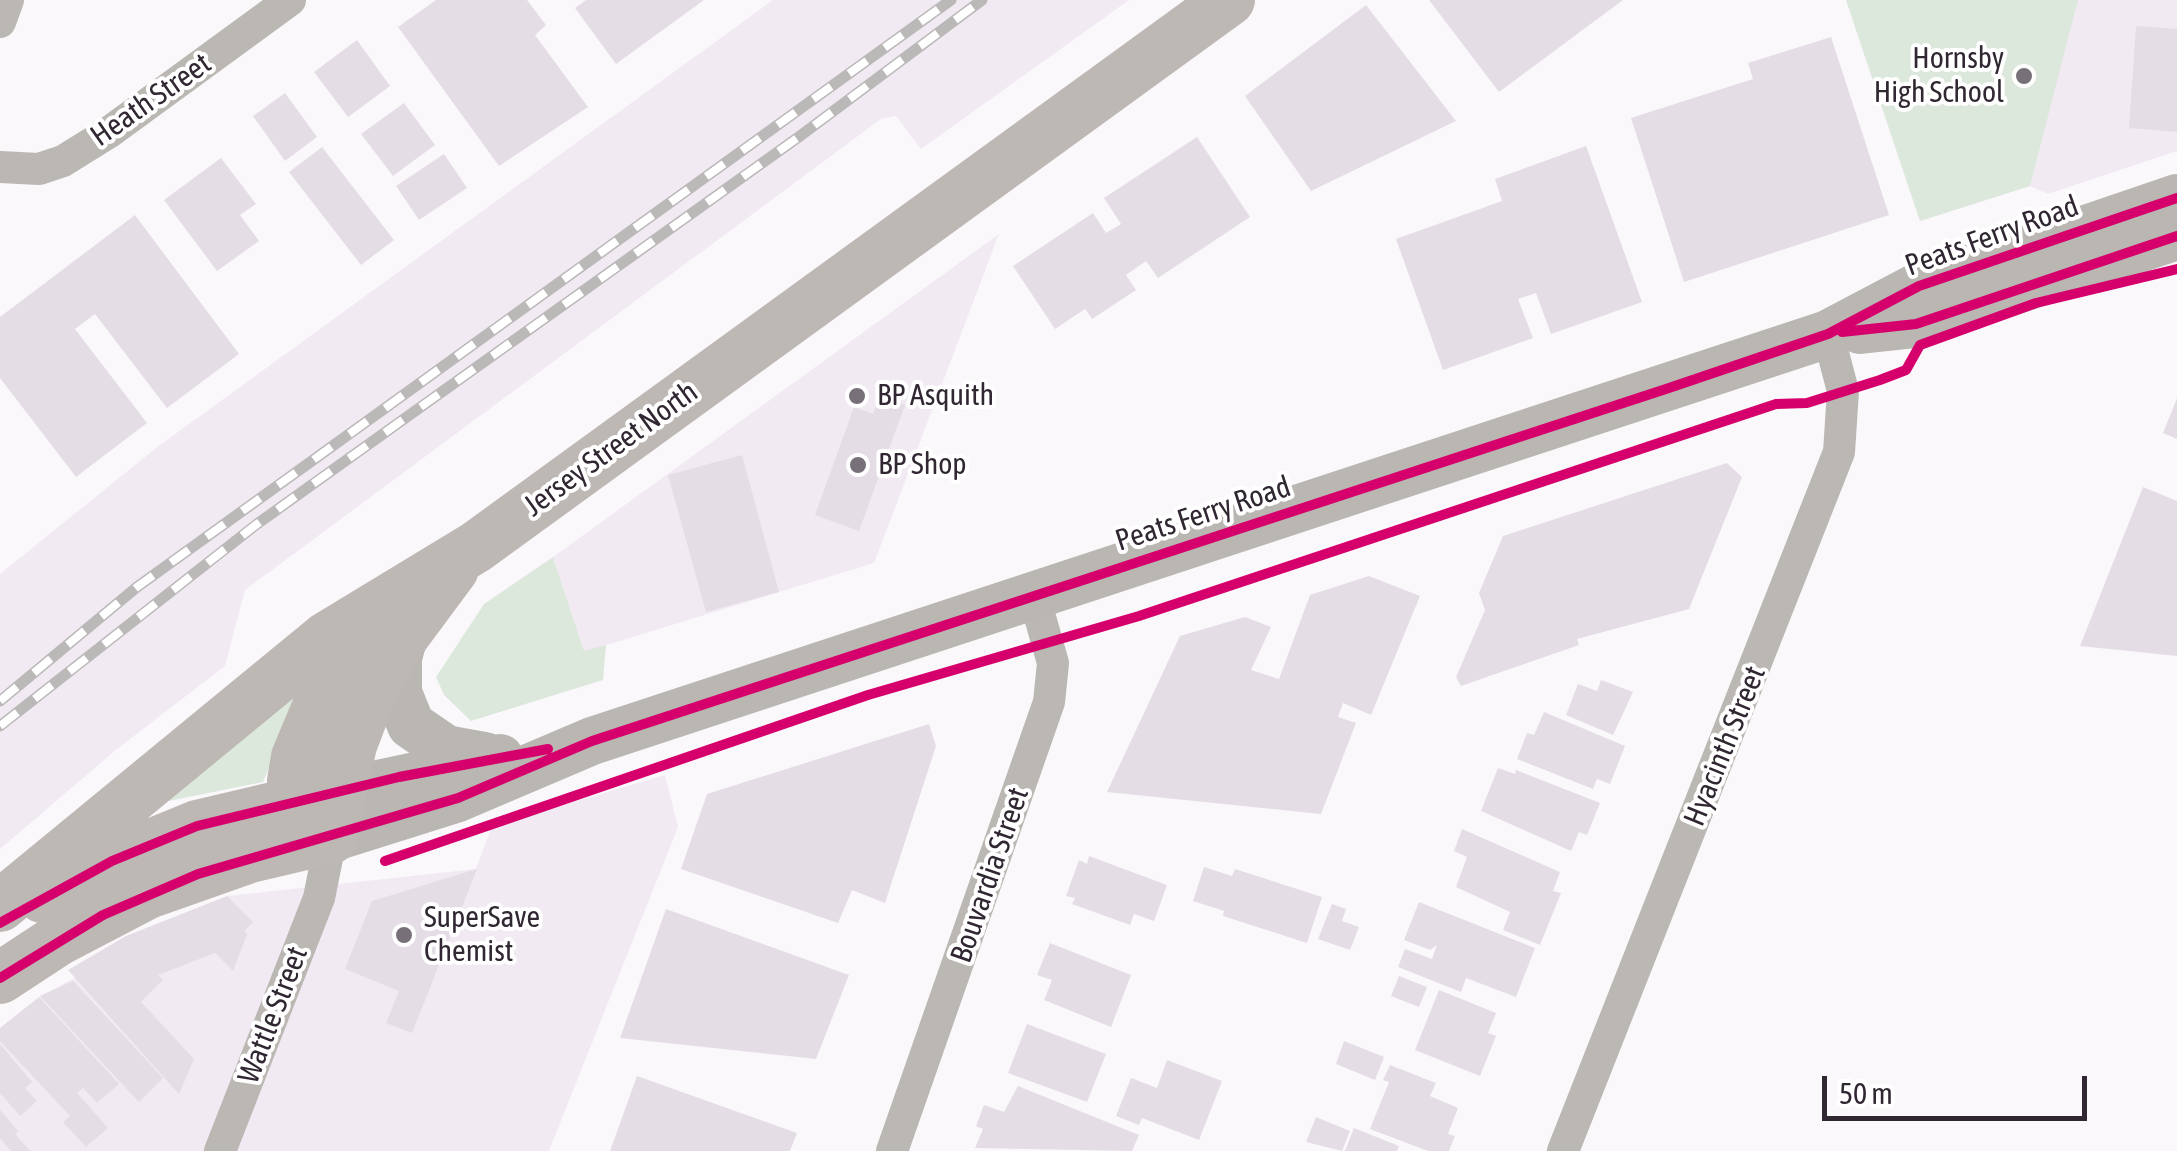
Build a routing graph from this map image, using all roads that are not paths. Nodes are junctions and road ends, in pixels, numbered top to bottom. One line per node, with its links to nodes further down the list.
1 (8, 0): 4 (street)
2 (290, 0): 5 (street, Heath Street)
3 (1228, 0): 10 (main road, Jersey Street North)
4 (0, 22)
5 (0, 167)
6 (2177, 198): 8 (main road, Peats Ferry Road)
7 (2177, 236): 8 (main road, Peats Ferry Road)
8 (1828, 334): 9 (main road, Peats Ferry Road); 19 (street, Hyacinth Street)
9 (1034, 596): 11 (main road, Peats Ferry Road); 18 (street, Bouvardia Street)
10 (406, 610): 12 (main road); 13 (main road); 14 (main road, Jersey Street North)
11 (592, 741): 12 (main road, Peats Ferry Road); 13 (main road, Peats Ferry Road)
12 (518, 755): 13 (main road, Peats Ferry Road)
13 (320, 831): 15 (main road); 16 (main road); 17 (street, Wattle Street)
14 (0, 906)
15 (0, 923)
16 (0, 978)
17 (220, 1151)
18 (892, 1151)
19 (1563, 1151)

